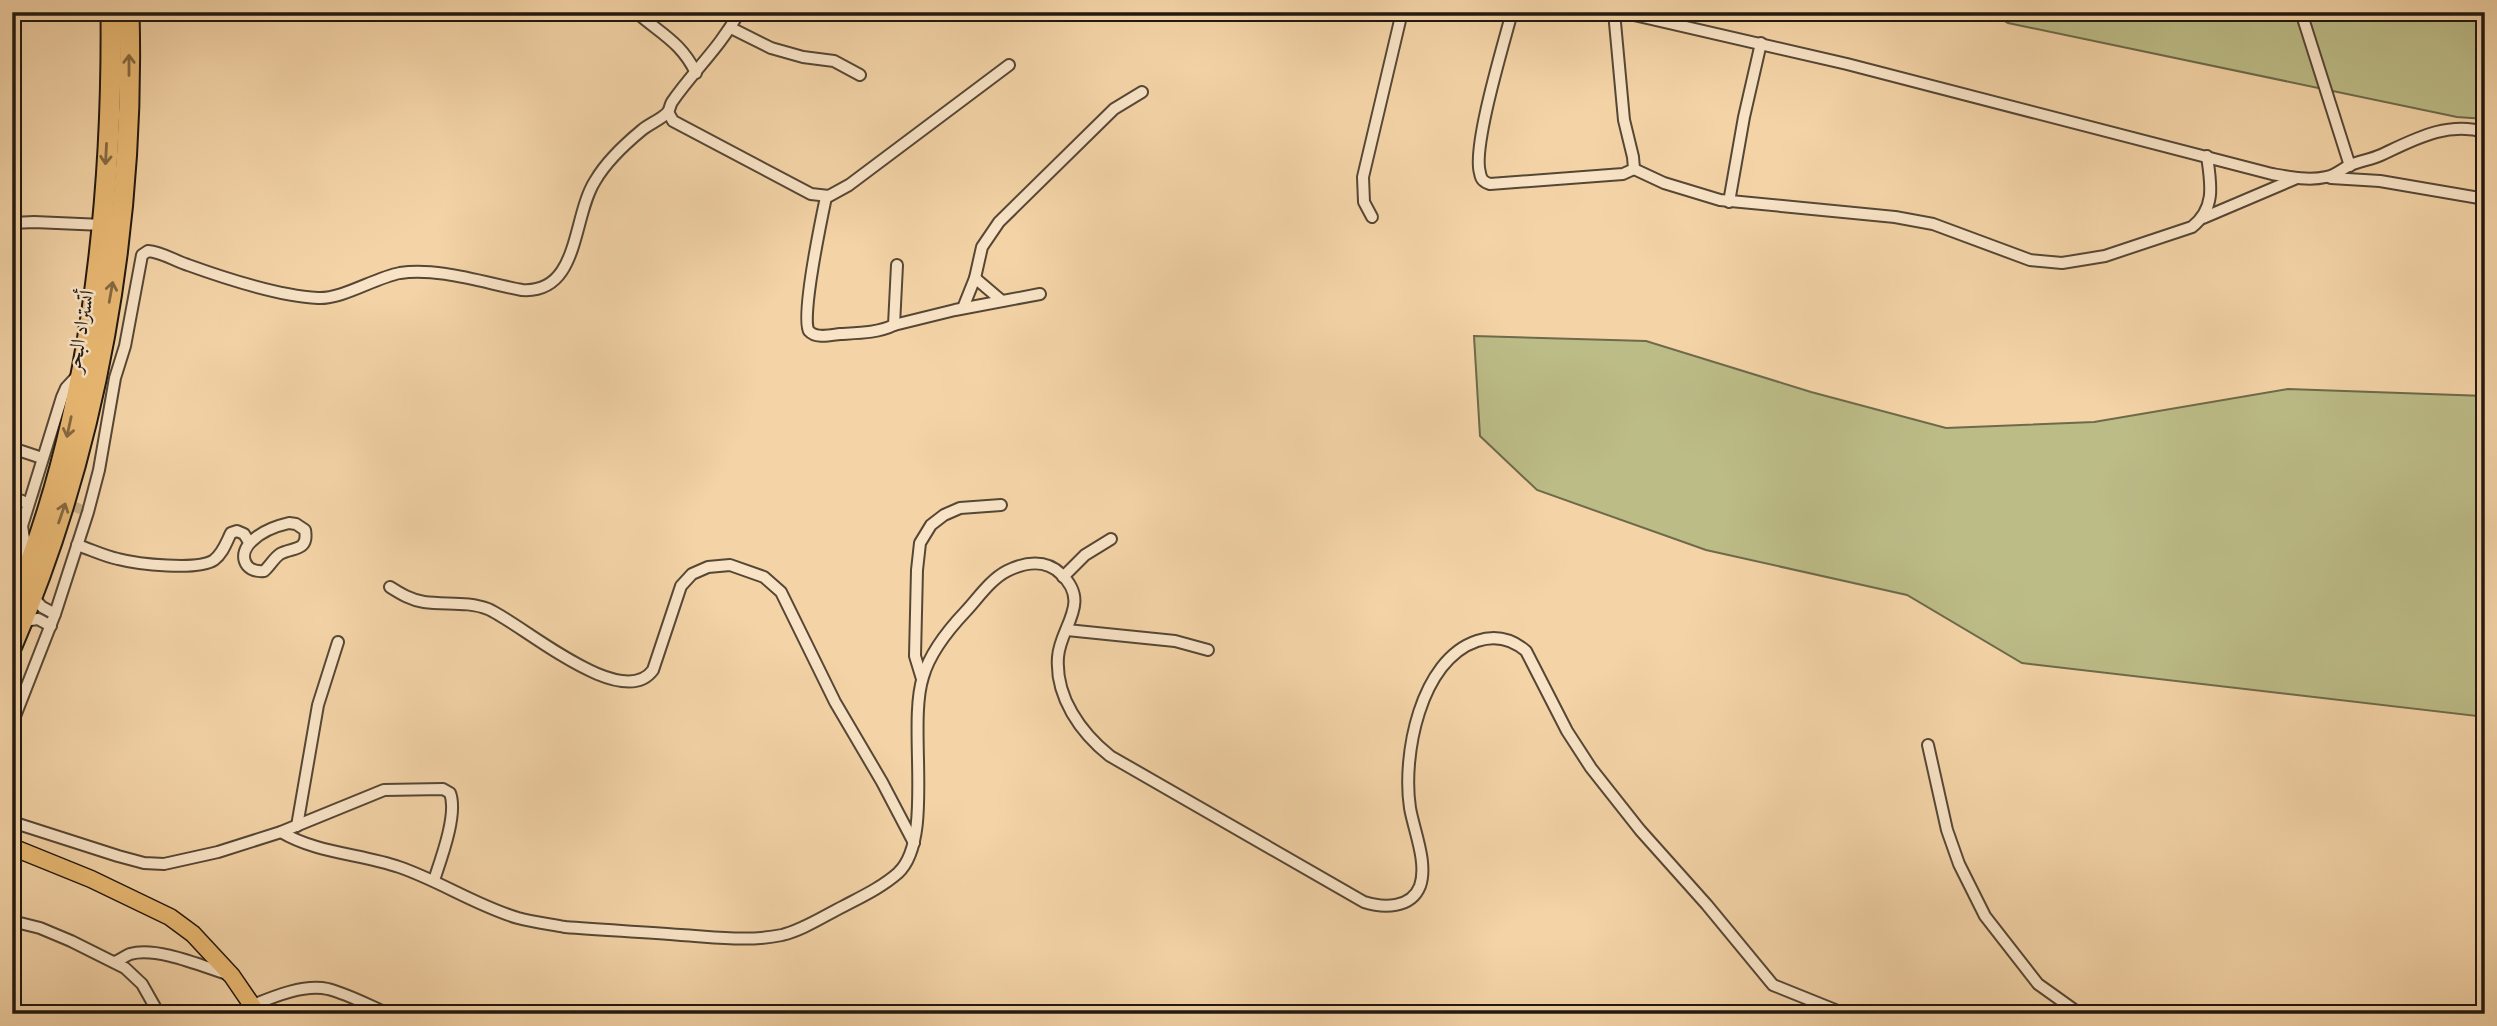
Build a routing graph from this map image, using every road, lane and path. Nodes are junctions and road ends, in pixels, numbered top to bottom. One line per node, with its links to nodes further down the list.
1 (111, 12): 29 (highway, أتستراد البحر, one-way to 29)
2 (129, 12): 36 (highway, أتستراد البحر, one-way to 2)
3 (636, 12): 13 (street)
4 (739, 12): 10 (street)
5 (1402, 12): 26 (street)
6 (1512, 12): 20 (street)
7 (1614, 12): 20 (street)
8 (1621, 12): 11 (street)
9 (2301, 12): 19 (street)
10 (731, 27): 13 (street); 14 (street)
11 (1761, 43): 18 (street); 25 (street)
12 (1009, 65): 23 (street)
13 (696, 74): 16 (street)
14 (860, 75)
15 (1142, 92): 31 (street)
16 (668, 112): 23 (street); 38 (street)
17 (2485, 132): 19 (street)
18 (2207, 156): 22 (street); 27 (street)
19 (2350, 166): 21 (street)
20 (1634, 169): 25 (street)
21 (2328, 177): 22 (street); 24 (street)
22 (2298, 178): 27 (street)
23 (826, 197): 35 (street)
24 (2485, 200)
25 (1729, 202): 27 (street)
26 (1372, 217)
27 (2203, 219)
28 (12, 223): 29 (street)
29 (103, 225): 37 (highway, أتستراد البحر)
30 (897, 265): 35 (street)
31 (975, 278): 33 (street); 34 (street)
32 (1040, 294): 33 (street)
33 (1002, 301): 34 (street)
34 (963, 308): 35 (street)
35 (894, 325)
36 (100, 354): 38 (street); 50 (highway, أتستراد البحر, one-way to 36)
37 (80, 373): 40 (street); 47 (highway, أتستراد البحر, one-way to 47)
38 (115, 378): 46 (street)
39 (12, 448): 40 (street)
40 (42, 458): 42 (street)
41 (12, 497): 42 (street)
42 (27, 503): 47 (street)
43 (1001, 505): 58 (street)
44 (1111, 539): 48 (street)
45 (249, 542): 45 (street); 46 (street)
46 (77, 545): 51 (street)
47 (30, 567): 52 (highway, أتستراد البحر)
48 (1063, 577): 54 (street); 58 (street)
49 (390, 587): 64 (street)
50 (32, 596): 51 (street); 52 (highway, أتستراد البحر)
51 (55, 614): 53 (street)
52 (18, 615): 53 (street); 56 (highway, أتستراد البحر)
53 (51, 626): 59 (street)
54 (1067, 630): 57 (street); 73 (street)
55 (338, 642): 62 (street)
56 (12, 646)
57 (1208, 650)
58 (922, 680): 64 (street)
59 (12, 724)
60 (1928, 746): 74 (street)
61 (12, 822): 63 (street)
62 (297, 826): 63 (street); 66 (street)
63 (281, 832): 66 (street)
64 (914, 843): 66 (street)
65 (12, 847): 69 (main road)
66 (434, 880)
67 (12, 921): 68 (street)
68 (116, 962): 69 (street); 71 (street)
69 (232, 976): 70 (main road)
70 (255, 1009): 72 (street)
71 (159, 1014)
72 (389, 1014)
73 (1845, 1014)
74 (2080, 1014)

